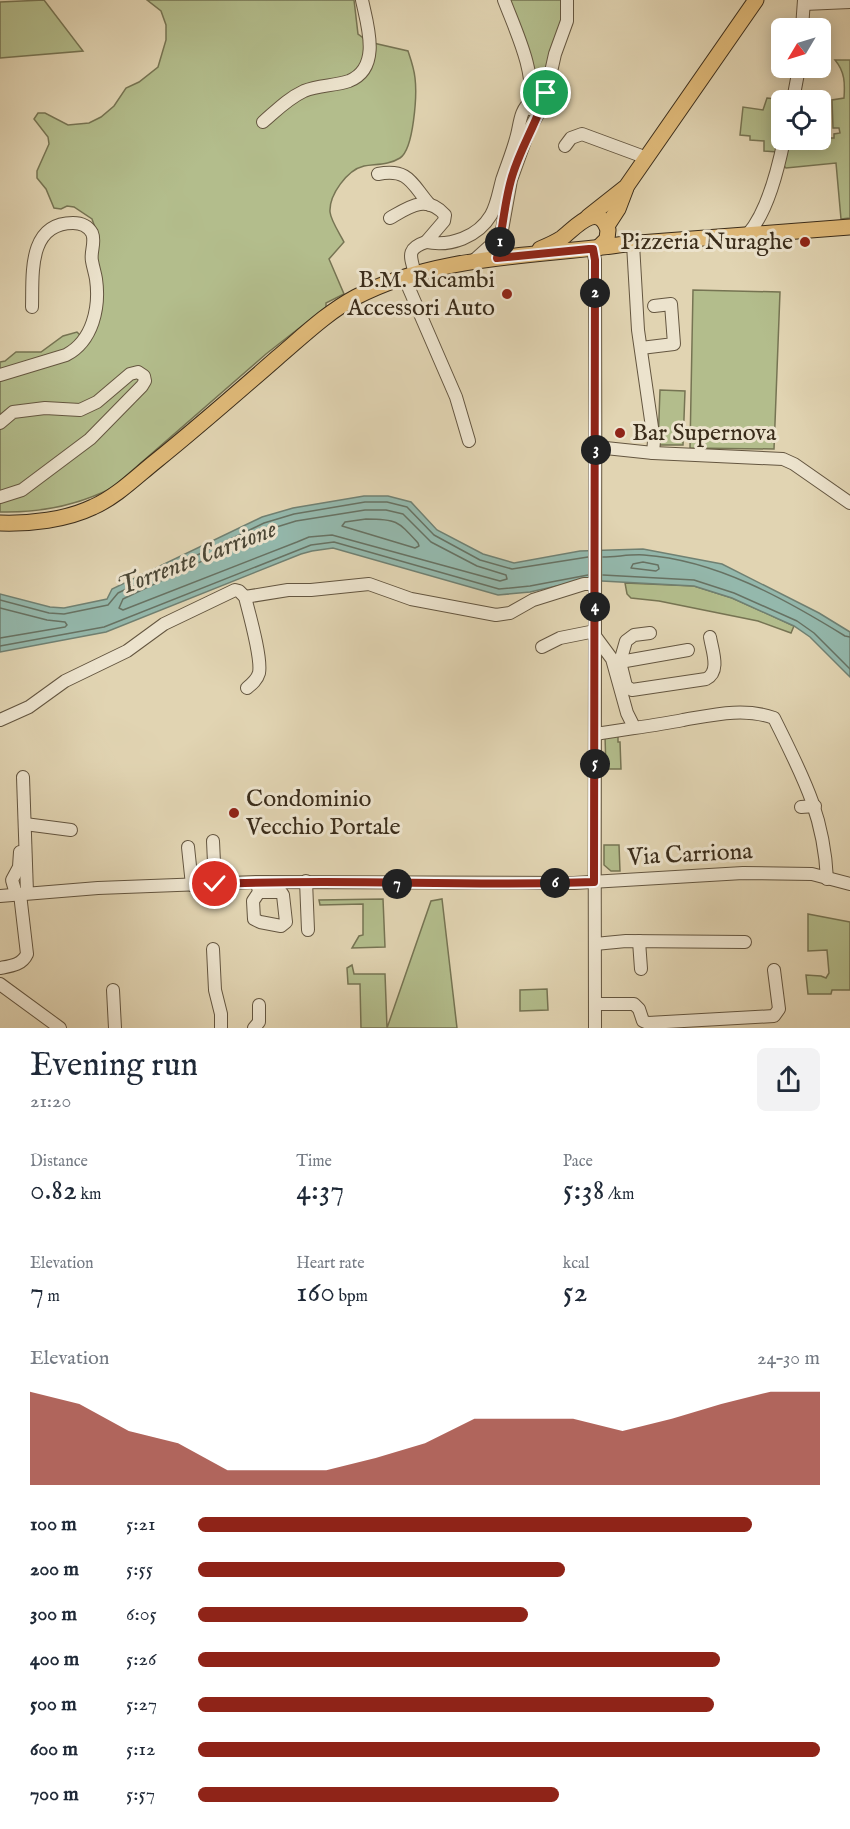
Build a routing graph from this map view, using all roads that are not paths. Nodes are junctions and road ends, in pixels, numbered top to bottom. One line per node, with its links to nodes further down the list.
1 (362, 0): 9 (street)
2 (504, 0): 8 (street)
3 (567, 0): 10 (street)
4 (756, 0): 13 (main road)
5 (804, 2): 6 (street); 7 (street)
6 (850, 2)
7 (803, 18)
8 (531, 102): 10 (street); 23 (street)
9 (262, 122)
10 (529, 130): 21 (street)
11 (565, 146): 13 (street)
12 (782, 150): 22 (street)
13 (647, 158): 15 (main road)
14 (378, 174): 16 (street)
15 (626, 187): 18 (main road); 19 (main road)
16 (430, 205): 17 (street); 23 (street)
17 (390, 218)
18 (585, 218): 19 (main road); 25 (main road); 26 (main road)
19 (607, 226): 24 (main road); 25 (main road)
20 (850, 227): 22 (main road)
21 (502, 229): 27 (street); 28 (street)
22 (748, 234): 24 (main road)
23 (426, 242): 29 (street)
24 (638, 243): 25 (main road); 32 (street)
25 (593, 249): 26 (main road); 36 (street)
26 (525, 254): 27 (main road)
27 (497, 258): 28 (main road)
28 (471, 263): 29 (main road)
29 (409, 276): 35 (street); 40 (main road)
30 (654, 306): 32 (street)
31 (32, 307): 33 (street)
32 (641, 348): 37 (street)
33 (0, 375)
34 (0, 423): 38 (street)
35 (469, 441)
36 (596, 447): 37 (street); 41 (street)
37 (653, 453): 39 (street)
38 (0, 497)
39 (850, 503)
40 (0, 523)
41 (594, 590): 42 (street); 44 (street)
42 (245, 597): 49 (street); 50 (street)
43 (650, 633): 48 (street)
44 (595, 634): 46 (street); 48 (street); 52 (street)
45 (710, 637): 48 (street)
46 (542, 648)
47 (688, 650): 48 (street)
48 (616, 661): 51 (street)
49 (247, 688)
50 (0, 720)
51 (634, 727): 52 (street); 53 (street)
52 (596, 734): 61 (street)
53 (815, 806): 54 (street); 59 (street)
54 (801, 807)
55 (26, 824): 56 (street); 65 (street); 65 (street)
56 (71, 830)
57 (213, 841): 62 (street)
58 (188, 847): 64 (street)
59 (827, 879): 61 (street, Via Carriona); 63 (street, Via Carriona)
60 (306, 881): 61 (street, Via Carriona); 62 (street, Via Carriona); 67 (street)
61 (594, 882): 70 (street)
62 (215, 884): 64 (street, Via Carriona)
63 (850, 884)
64 (192, 885): 65 (street, Via Carriona)
65 (21, 893): 66 (street, Via Carriona); 72 (street)
66 (0, 896)
67 (308, 930)
68 (639, 941): 69 (street); 70 (street); 73 (street)
69 (745, 942)
70 (595, 944): 77 (street)
71 (213, 949): 81 (street)
72 (0, 969)
73 (641, 969)
74 (774, 970): 77 (street)
75 (0, 984): 79 (street)
76 (113, 990): 80 (street)
77 (595, 1004): 83 (street)
78 (259, 1005): 82 (street)
79 (60, 1028)
80 (115, 1028)
81 (221, 1028)
82 (254, 1028)
83 (595, 1028)

